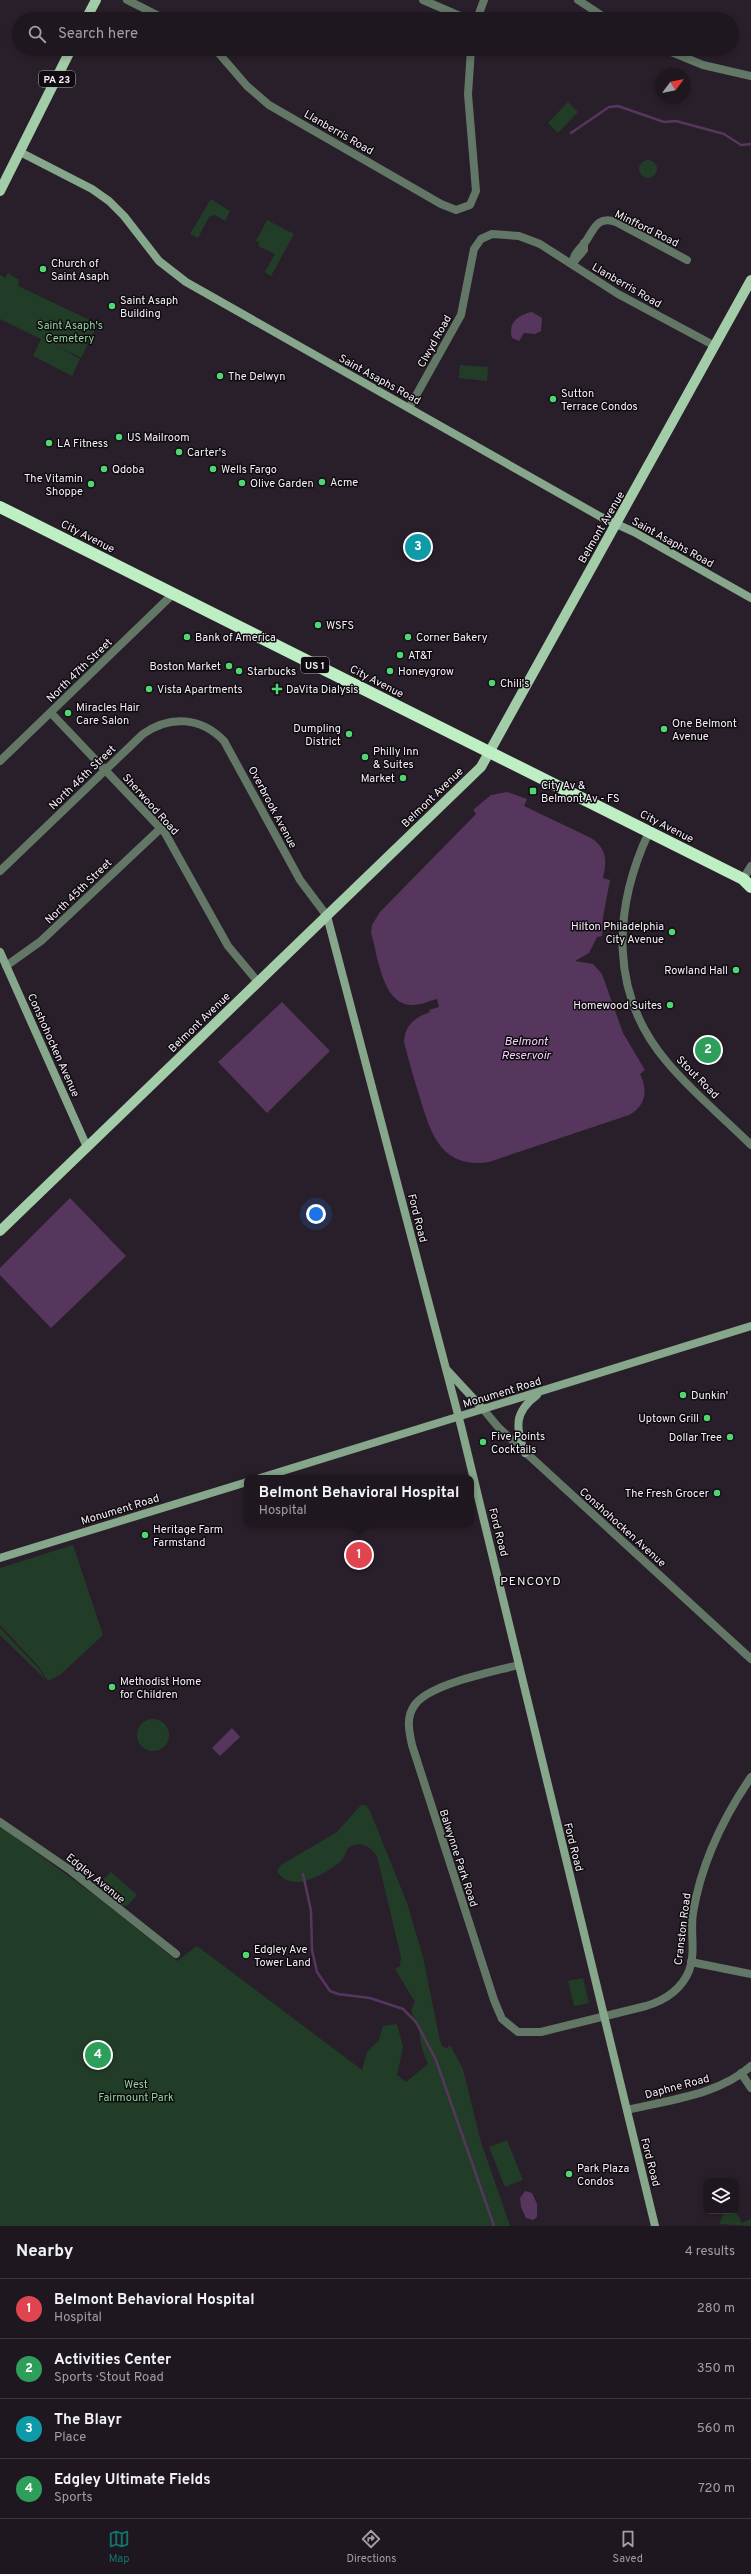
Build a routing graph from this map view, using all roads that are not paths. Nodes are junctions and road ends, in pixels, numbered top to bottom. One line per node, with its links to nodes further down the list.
1 (96, 0): 6 (main road)
2 (127, 0): 7 (street)
3 (423, 0): 8 (street)
4 (484, 0): 9 (street)
5 (578, 0): 10 (street)
6 (90, 12)
7 (151, 12)
8 (451, 12)
9 (480, 12)
10 (596, 12)
11 (68, 56): 16 (main road, PA 23)
12 (220, 56): 13 (street, Llanberris Road)
13 (471, 56)
14 (681, 56): 15 (street)
15 (751, 76)
16 (20, 152): 17 (main road, PA 23); 23 (street, Saint Asaphs Road)
17 (0, 191)
18 (484, 237): 20 (street, Llanberris Road); 23 (street, Clwyd Road)
19 (687, 260): 20 (street, Minfford Road)
20 (572, 264): 22 (street, Llanberris Road)
21 (751, 280): 22 (main road, Belmont Avenue)
22 (715, 346): 25 (main road, Belmont Avenue)
23 (408, 408): 25 (street, Saint Asaphs Road)
24 (0, 507): 26 (highway, City Avenue / US 1)
25 (617, 524): 27 (street, Saint Asaphs Road); 30 (main road, Belmont Avenue)
26 (173, 594): 28 (street, North 47th Street); 30 (highway, City Avenue / US 1)
27 (751, 598)
28 (51, 712): 31 (street, North 47th Street); 32 (street, Sherwood Road)
29 (190, 721): 32 (street, North 46th Street); 38 (street, Overbrook Avenue)
30 (490, 753): 34 (highway, City Avenue / US 1); 38 (main road, Belmont Avenue)
31 (0, 761)
32 (106, 770): 33 (street, Sherwood Road); 36 (street, North 46th Street)
33 (161, 828): 40 (street, North 45th Street); 41 (street, Sherwood Road)
34 (649, 832): 37 (highway, City Avenue / US 1); 42 (street, Stout Road)
35 (751, 866): 37 (street)
36 (0, 871)
37 (748, 882)
38 (327, 916): 41 (main road, Belmont Avenue); 46 (street, Ford Road)
39 (0, 952): 40 (street, Conshohocken Avenue)
40 (6, 966): 43 (street, Conshohocken Avenue)
41 (258, 982): 43 (main road, Belmont Avenue)
42 (751, 1145)
43 (87, 1147): 44 (main road, Belmont Avenue)
44 (0, 1231)
45 (751, 1326): 47 (street, Monument Road)
46 (445, 1367): 48 (street); 49 (street, Ford Road)
47 (541, 1392): 48 (street, Monument Road); 50 (street)
48 (483, 1409): 49 (street, Monument Road); 50 (street, Conshohocken Avenue)
49 (458, 1417): 51 (street, Monument Road); 52 (street, Ford Road)
50 (525, 1453): 56 (street, Conshohocken Avenue)
51 (270, 1475)
52 (473, 1475)
53 (474, 1481): 57 (street, Ford Road)
54 (244, 1483): 55 (street, Monument Road)
55 (0, 1558)
56 (751, 1659)
57 (518, 1666): 63 (street, Ford Road); 63 (street, Balwynne Park Road)
58 (751, 1777): 61 (street, Cranston Road)
59 (0, 1822): 60 (street, Edgley Avenue)
60 (176, 1954)
61 (691, 1962): 62 (street); 63 (street, Cranston Road)
62 (751, 1974)
63 (604, 2017): 67 (street, Ford Road)
64 (751, 2066): 65 (street, Daphne Road)
65 (741, 2074): 66 (street); 67 (street, Daphne Road)
66 (751, 2088)
67 (627, 2110): 68 (street, Ford Road)
68 (655, 2226)

